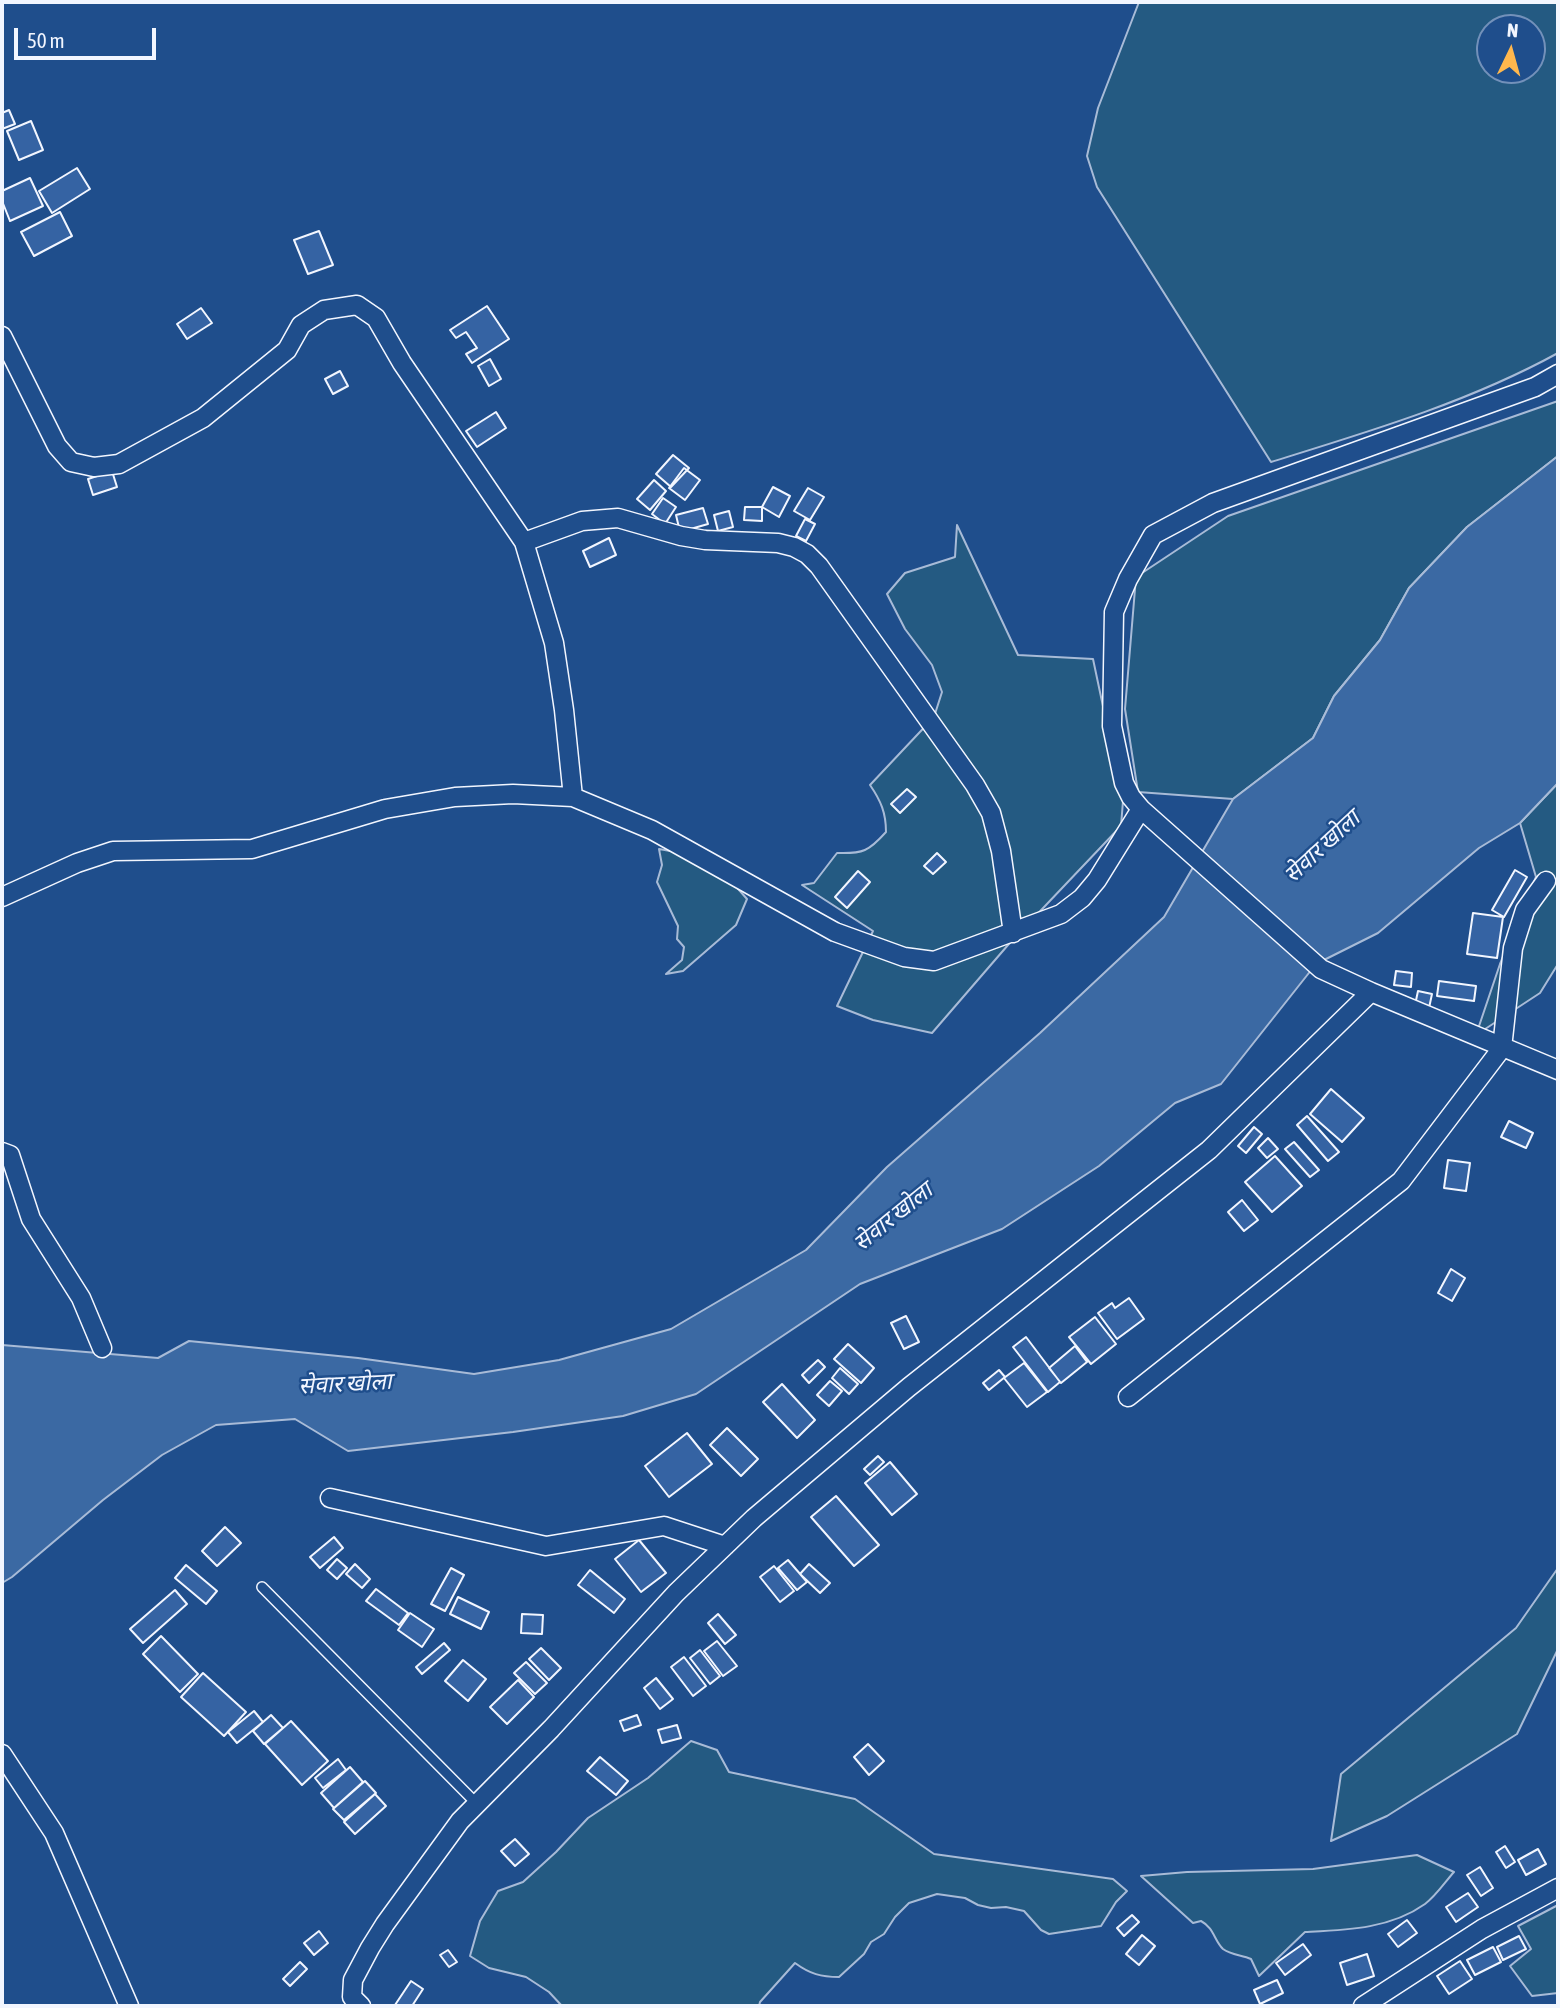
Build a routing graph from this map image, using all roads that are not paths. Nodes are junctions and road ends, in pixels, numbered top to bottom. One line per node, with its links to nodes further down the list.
1 (2, 336): 3 (street)
2 (1558, 374): 5 (street)
3 (524, 542): 4 (street); 8 (street)
4 (573, 797): 7 (street); 8 (street)
5 (1141, 808): 8 (street); 9 (street)
6 (1546, 881): 10 (street)
7 (2, 897)
8 (1013, 933)
9 (1371, 992): 10 (street); 16 (street)
10 (1502, 1048): 11 (street); 14 (street)
11 (1558, 1070)
12 (2, 1152): 13 (street)
13 (102, 1348)
14 (1128, 1397)
15 (330, 1498): 16 (street)
16 (724, 1546): 19 (street)
17 (262, 1587): 19 (lane)
18 (2, 1754): 21 (street)
19 (477, 1804): 22 (street)
20 (1558, 1888): 23 (street)
21 (129, 2006)
22 (361, 2006)
23 (1363, 2006)

